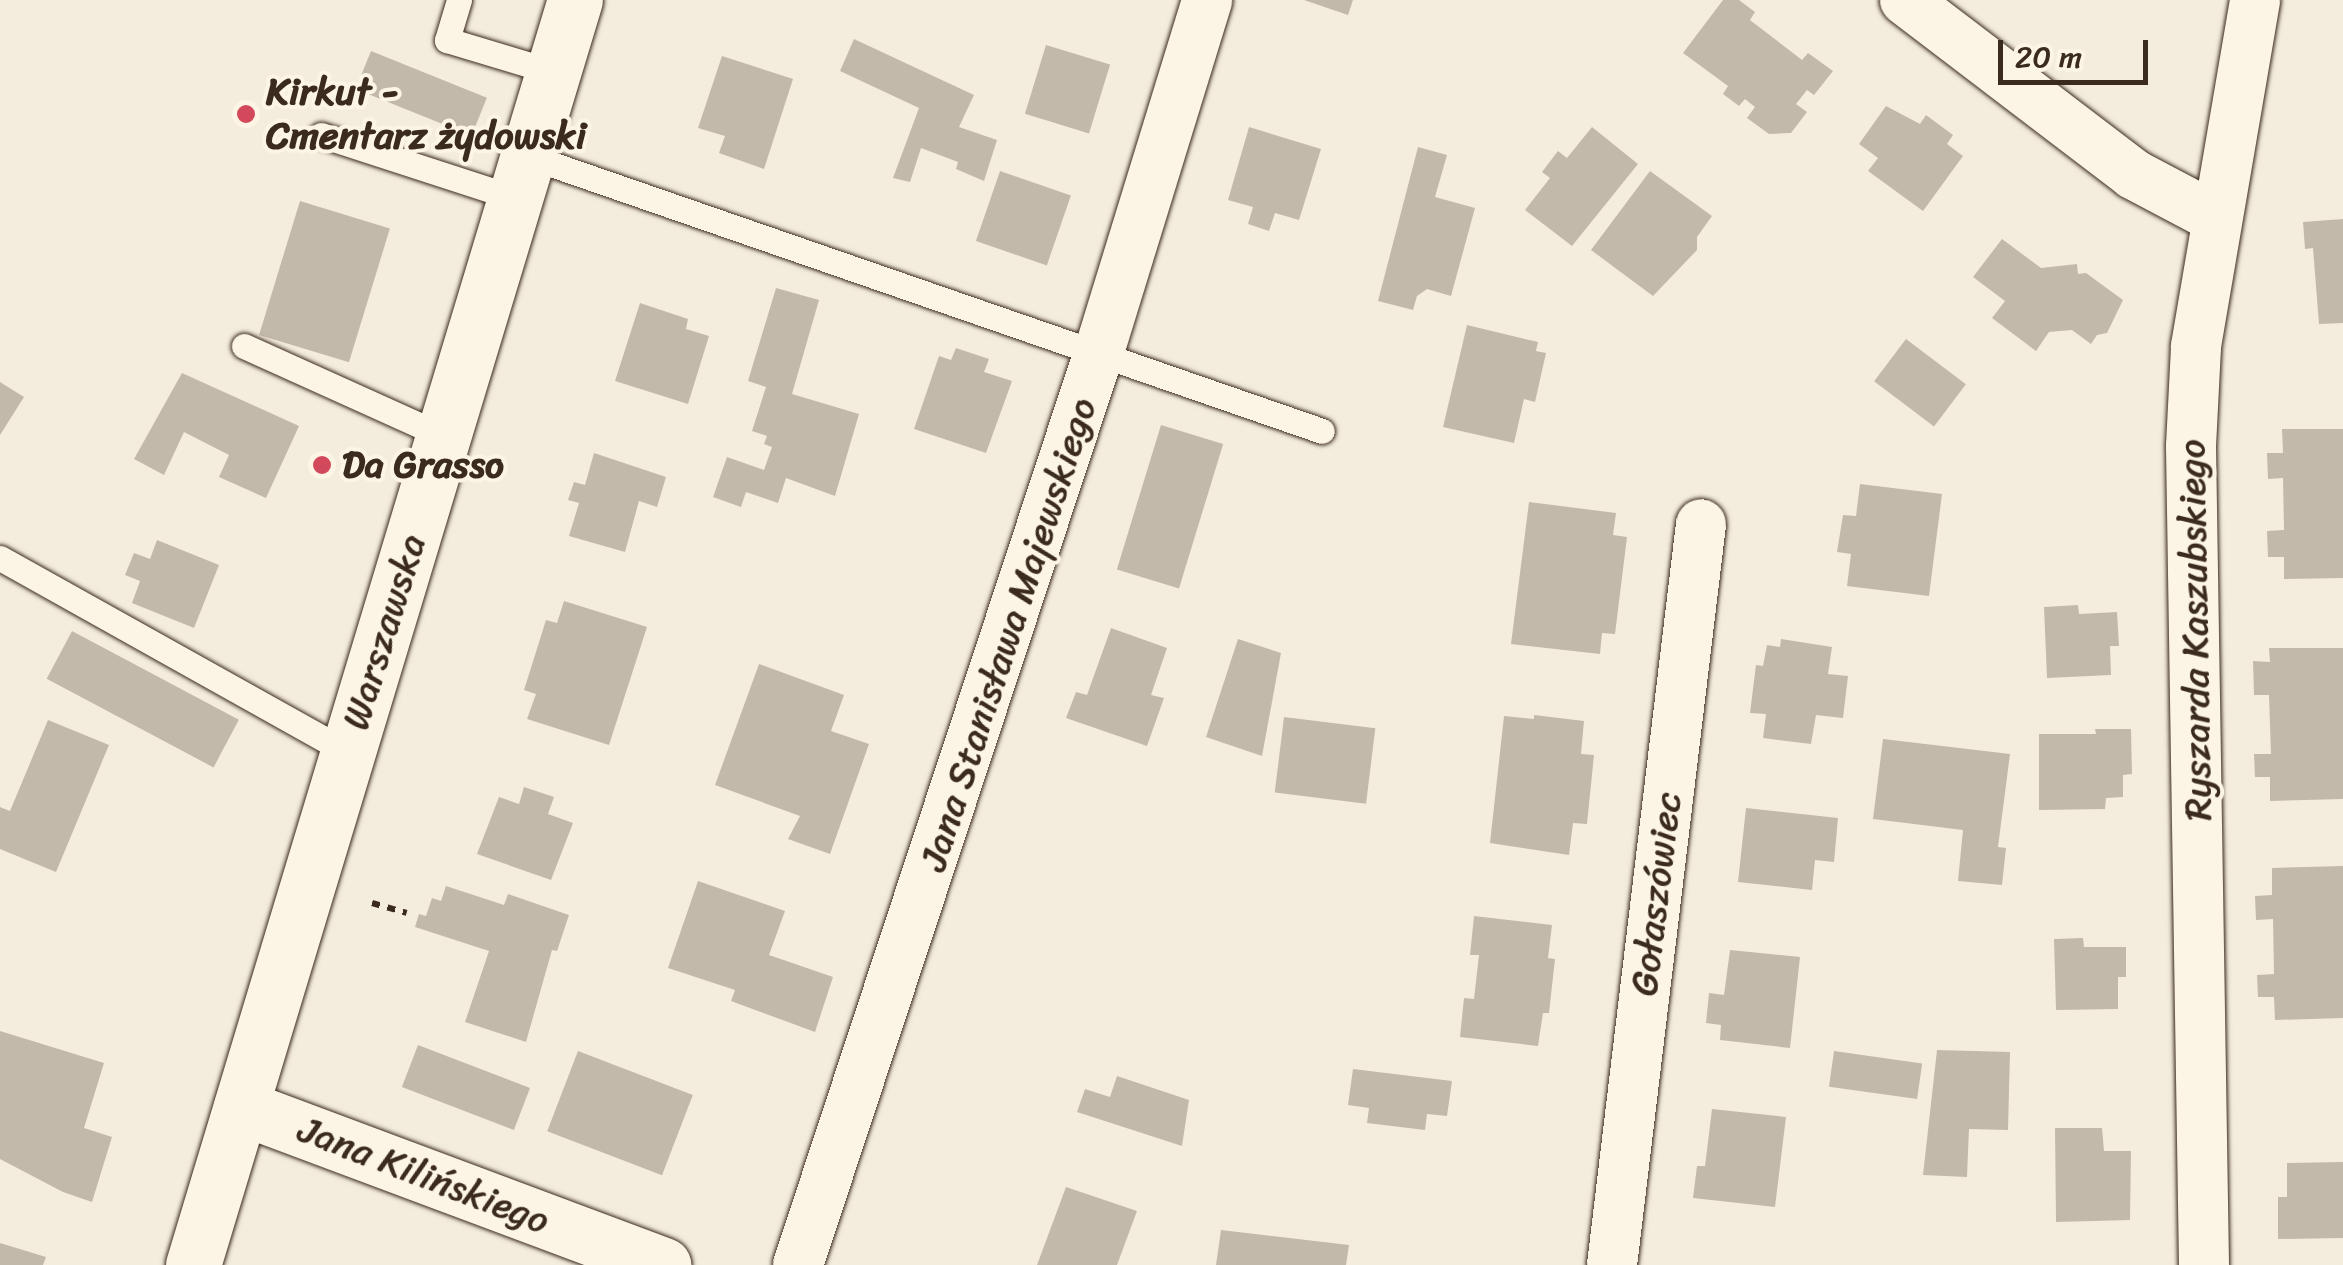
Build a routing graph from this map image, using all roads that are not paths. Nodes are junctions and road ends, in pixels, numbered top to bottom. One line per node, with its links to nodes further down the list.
1 (459, 0): 6 (lane)
2 (575, 0): 6 (main road, Warszawska)
3 (1207, 0): 11 (street, Jana Stanisława Majewskiego)
4 (1905, 0): 9 (street)
5 (2255, 0): 9 (street, Ryszarda Kaszubskiego)
6 (553, 72): 8 (main road, Warszawska)
7 (320, 135): 8 (lane)
8 (522, 177): 11 (lane); 13 (main road, Warszawska)
9 (2216, 218): 22 (street, Ryszarda Kaszubskiego)
10 (244, 346): 13 (lane)
11 (1099, 352): 12 (lane); 20 (street, Jana Stanisława Majewskiego)
12 (1322, 431)
13 (443, 436): 16 (main road, Warszawska)
14 (1701, 524): 21 (street, Gołaszówiec)
15 (0, 558): 16 (lane)
16 (348, 752): 17 (main road, Warszawska)
17 (241, 1107): 18 (main road, Warszawska); 19 (main road, Jana Kilińskiego)
18 (193, 1265)
19 (662, 1265)
20 (798, 1265)
21 (1612, 1265)
22 (2204, 1265)

